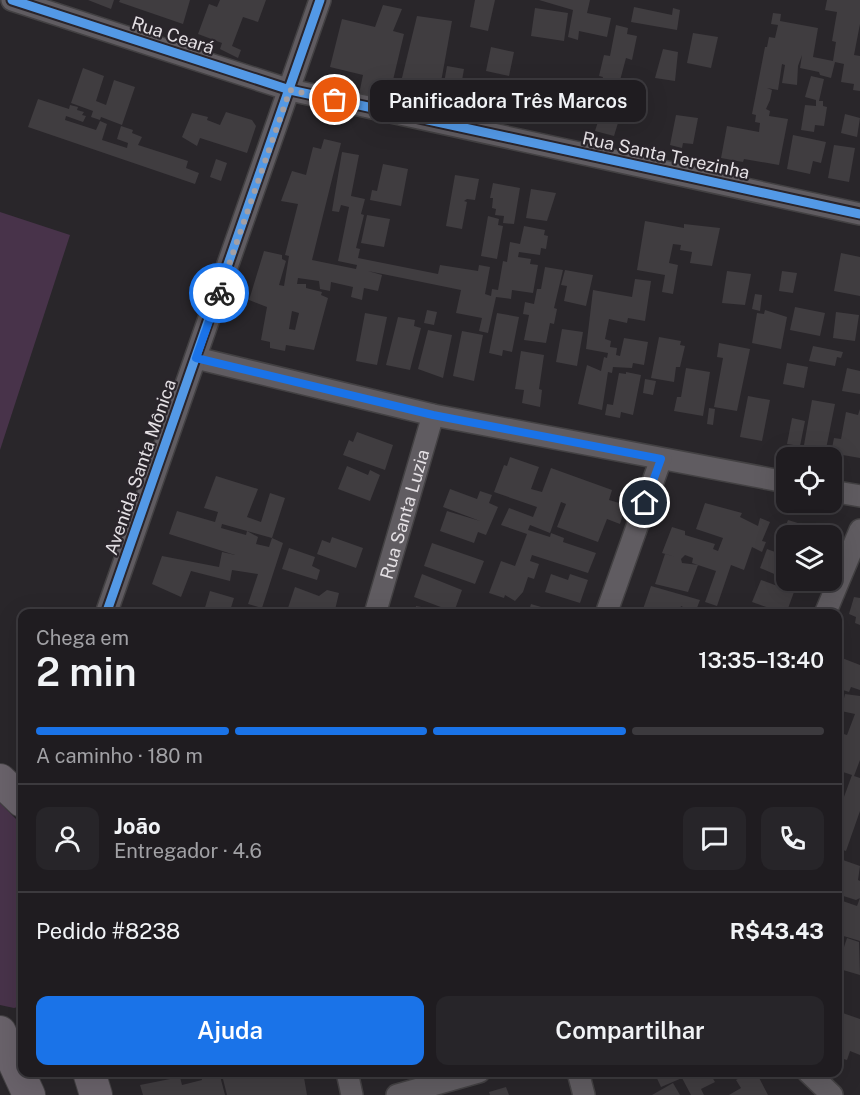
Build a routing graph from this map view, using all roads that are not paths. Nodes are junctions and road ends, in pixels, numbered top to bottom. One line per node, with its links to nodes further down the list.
1 (12, 0): 3 (street, Rua Ceará)
2 (320, 0): 4 (street, Avenida Santa Mônica)
3 (48, 6): 4 (street, Rua Ceará)
4 (290, 90): 5 (street, Rua Santa Terezinha); 6 (street, Avenida Santa Mônica)
5 (860, 214)
6 (196, 358): 7 (street); 13 (street, Avenida Santa Mônica)
7 (433, 415): 8 (street); 14 (street, Rua Santa Luzia)
8 (661, 459): 9 (street); 15 (street)
9 (776, 480)
10 (842, 493): 11 (street)
11 (860, 496)
12 (860, 530): 16 (street)
13 (109, 609)
14 (376, 609)
15 (608, 609)
16 (827, 609)
17 (0, 780): 18 (highway)
18 (18, 797)
19 (0, 1022): 20 (highway)
20 (18, 1024)
21 (0, 1032): 22 (highway)
22 (18, 1071)
23 (21, 1077): 29 (highway)
24 (91, 1077): 30 (highway)
25 (348, 1077): 31 (street)
26 (461, 1077): 32 (street)
27 (579, 1077): 33 (street)
28 (813, 1077): 34 (street)
29 (29, 1095)
30 (96, 1095)
31 (352, 1095)
32 (397, 1095)
33 (584, 1095)
34 (832, 1095)

